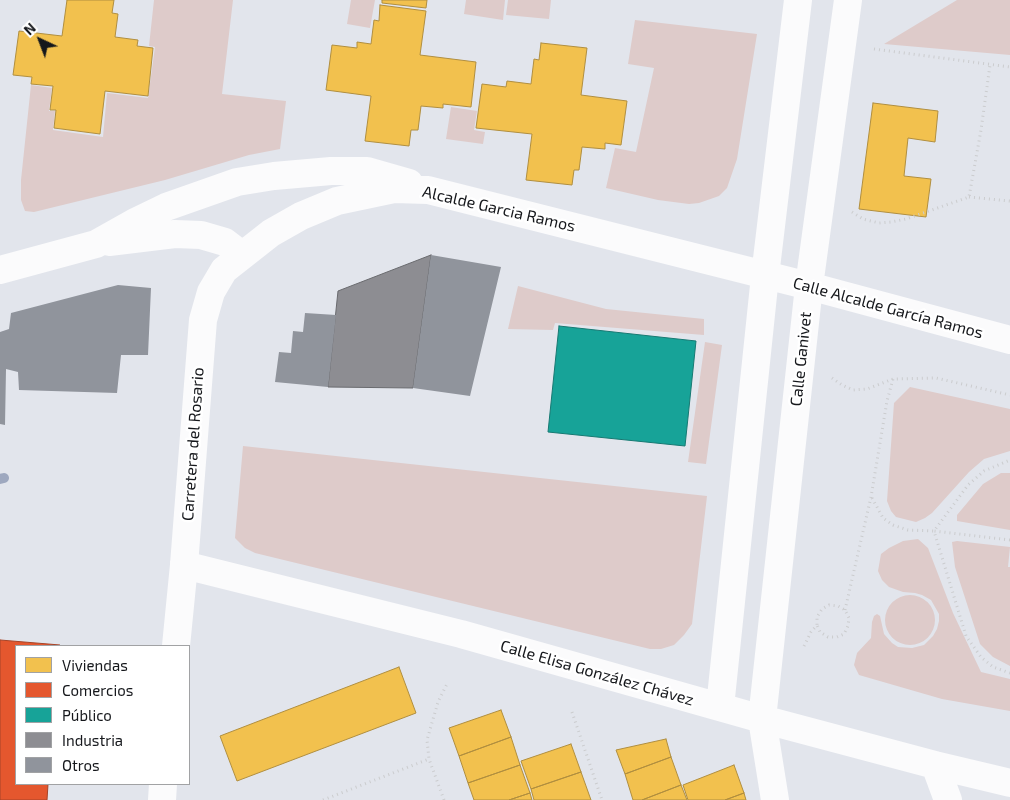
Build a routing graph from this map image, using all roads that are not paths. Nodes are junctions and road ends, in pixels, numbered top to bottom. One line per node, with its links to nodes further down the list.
1 (798, 0): 7 (street)
2 (848, 0): 8 (street, Calle Ganivet)
3 (428, 190): 4 (street); 5 (street, Alcalde Garcia Ramos); 7 (street, Alcalde Garcia Ramos)
4 (97, 243): 5 (street); 6 (street)
5 (242, 255): 10 (street, Carretera del Rosario)
6 (0, 270)
7 (766, 276): 8 (street, Calle Alcalde García Ramos); 12 (street)
8 (808, 286): 9 (street, Calle Alcalde García Ramos); 13 (street, Calle Ganivet)
9 (1010, 340)
10 (184, 565): 11 (street, Carretera del Rosario); 12 (street, Calle Elisa González Chávez)
11 (176, 645)
12 (720, 707): 13 (street, Calle Elisa González Chávez)
13 (762, 720): 14 (street, Calle Elisa González Chávez); 18 (street, Calle Ganivet)
14 (935, 765): 15 (street, Calle Elisa González Chávez); 19 (street)
15 (1010, 782)
16 (163, 785): 17 (street)
17 (162, 800)
18 (775, 800)
19 (948, 800)

